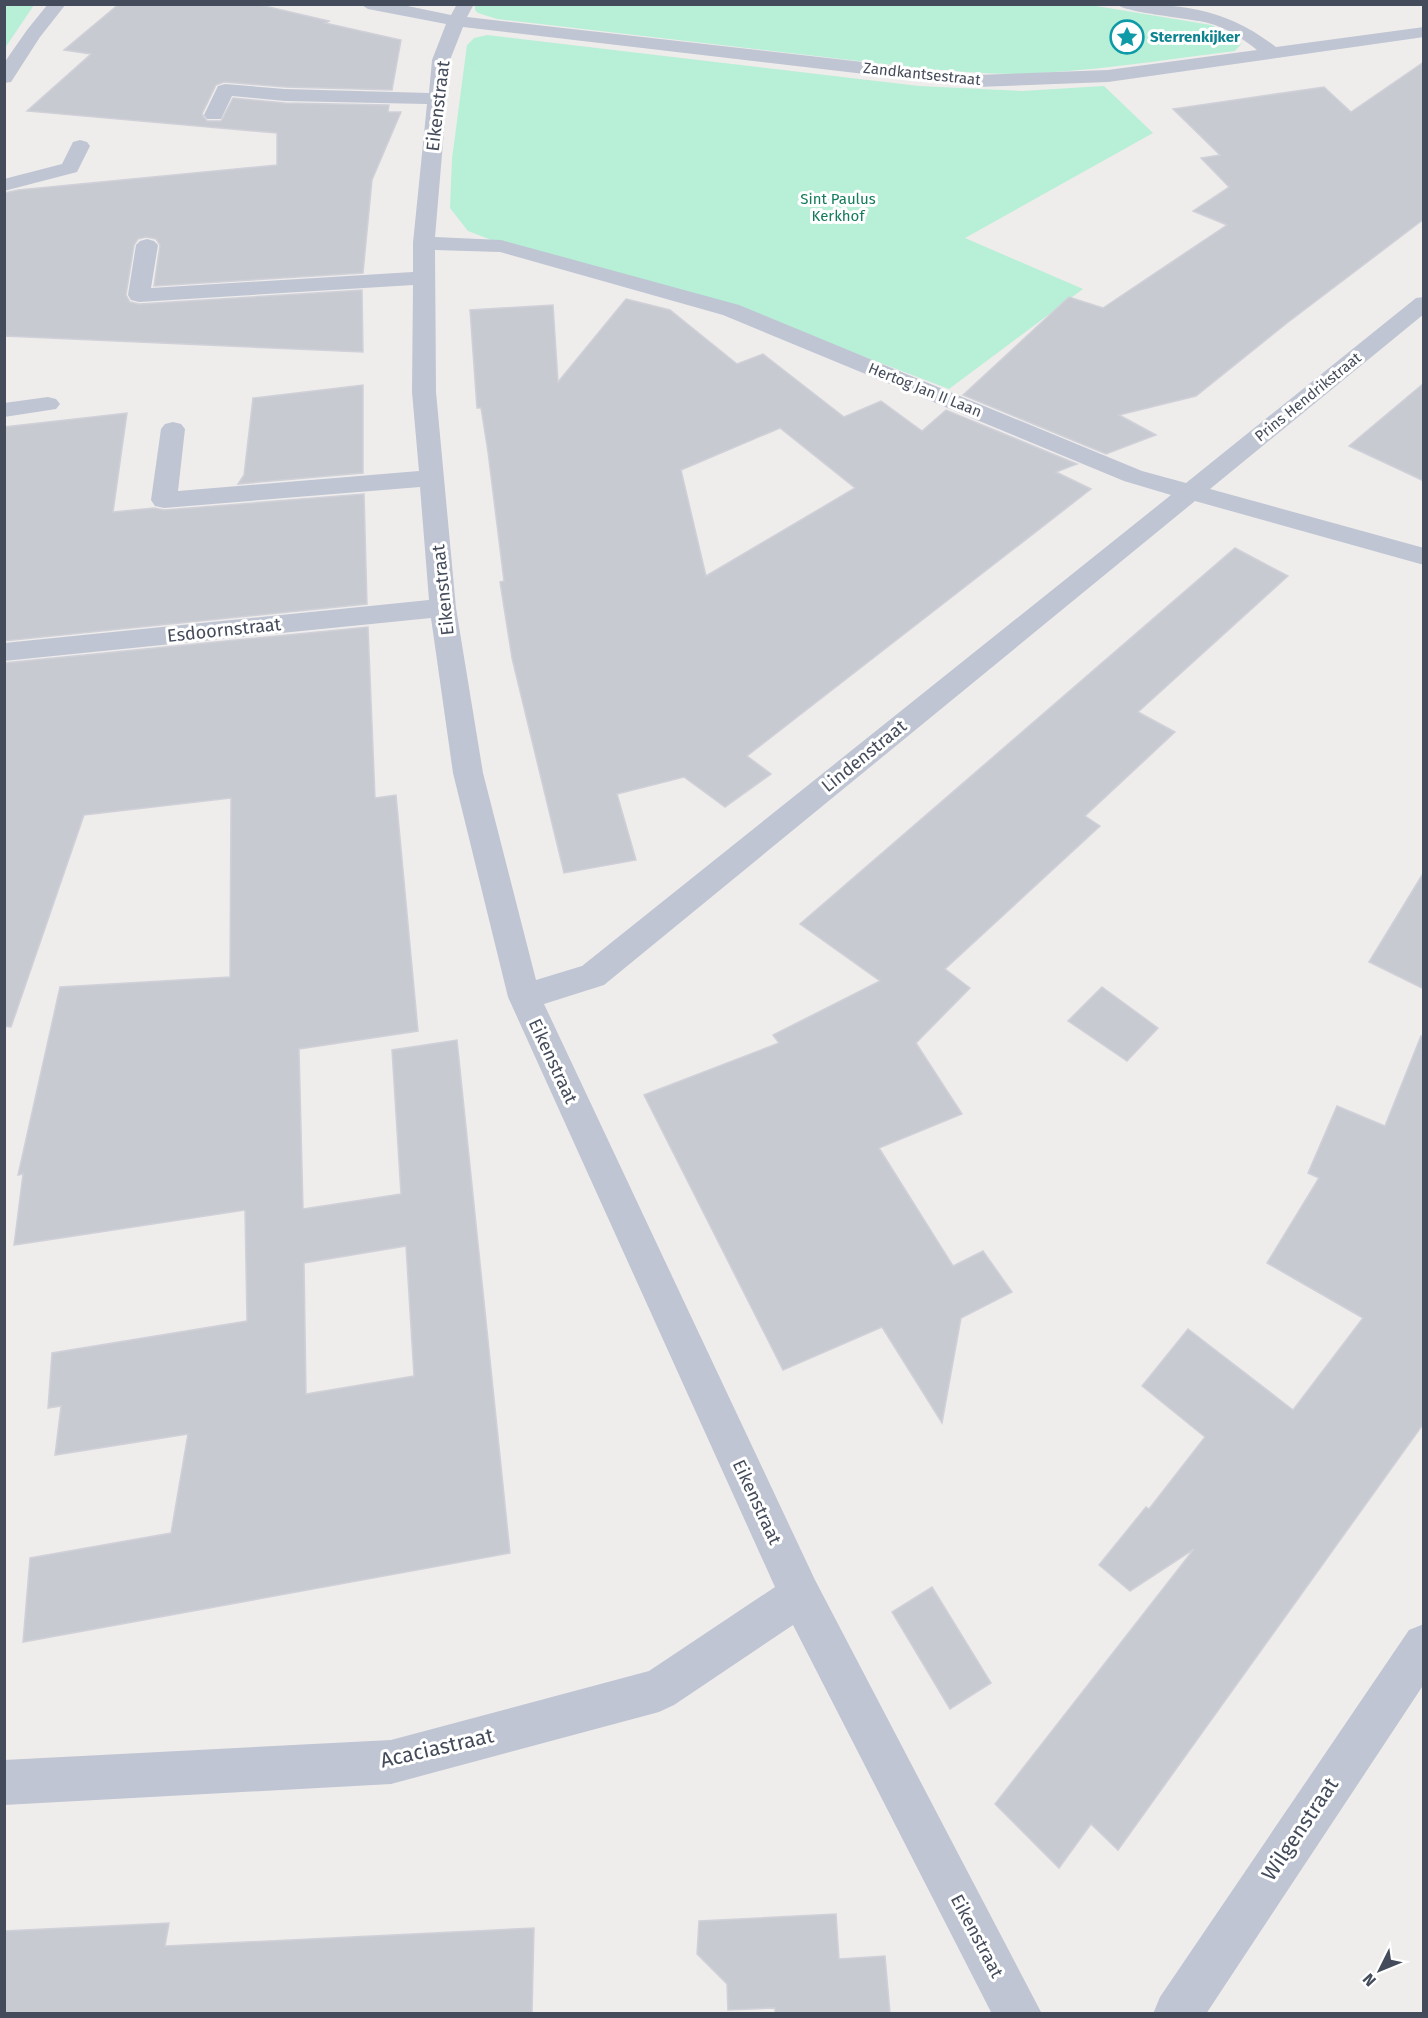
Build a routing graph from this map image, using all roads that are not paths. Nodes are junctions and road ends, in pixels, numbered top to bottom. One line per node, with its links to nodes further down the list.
1 (58, 4): 7 (street)
2 (368, 4): 4 (street, Zandkantsestraat)
3 (1125, 4): 6 (street)
4 (461, 13): 6 (street, Zandkantsestraat); 8 (street, Eikenstraat)
5 (1424, 32): 6 (street, Zandkantsestraat)
6 (1274, 54)
7 (4, 78)
8 (437, 99): 9 (street); 12 (street, Eikenstraat)
9 (214, 115)
10 (80, 146): 11 (street)
11 (4, 184)
12 (424, 243): 14 (street, Eikenstraat); 20 (street, Hertog Jan II Laan)
13 (147, 245): 14 (street)
14 (424, 278): 19 (street, Eikenstraat)
15 (1424, 303): 20 (street, Prins Hendrikstraat)
16 (48, 404): 17 (street)
17 (4, 410)
18 (173, 429): 19 (street)
19 (432, 478): 22 (street, Eikenstraat)
20 (1192, 491): 21 (street, Hertog Jan II Laan); 24 (street, Lindenstraat)
21 (1424, 557)
22 (443, 608): 23 (street, Esdoornstraat); 24 (street, Eikenstraat)
23 (4, 652)
24 (524, 998): 25 (street, Eikenstraat)
25 (800, 1595): 27 (street, Acaciastraat); 28 (street, Eikenstraat)
26 (1424, 1645): 29 (street, Wilgenstraat)
27 (4, 1783)
28 (1018, 2013)
29 (1177, 2013)

